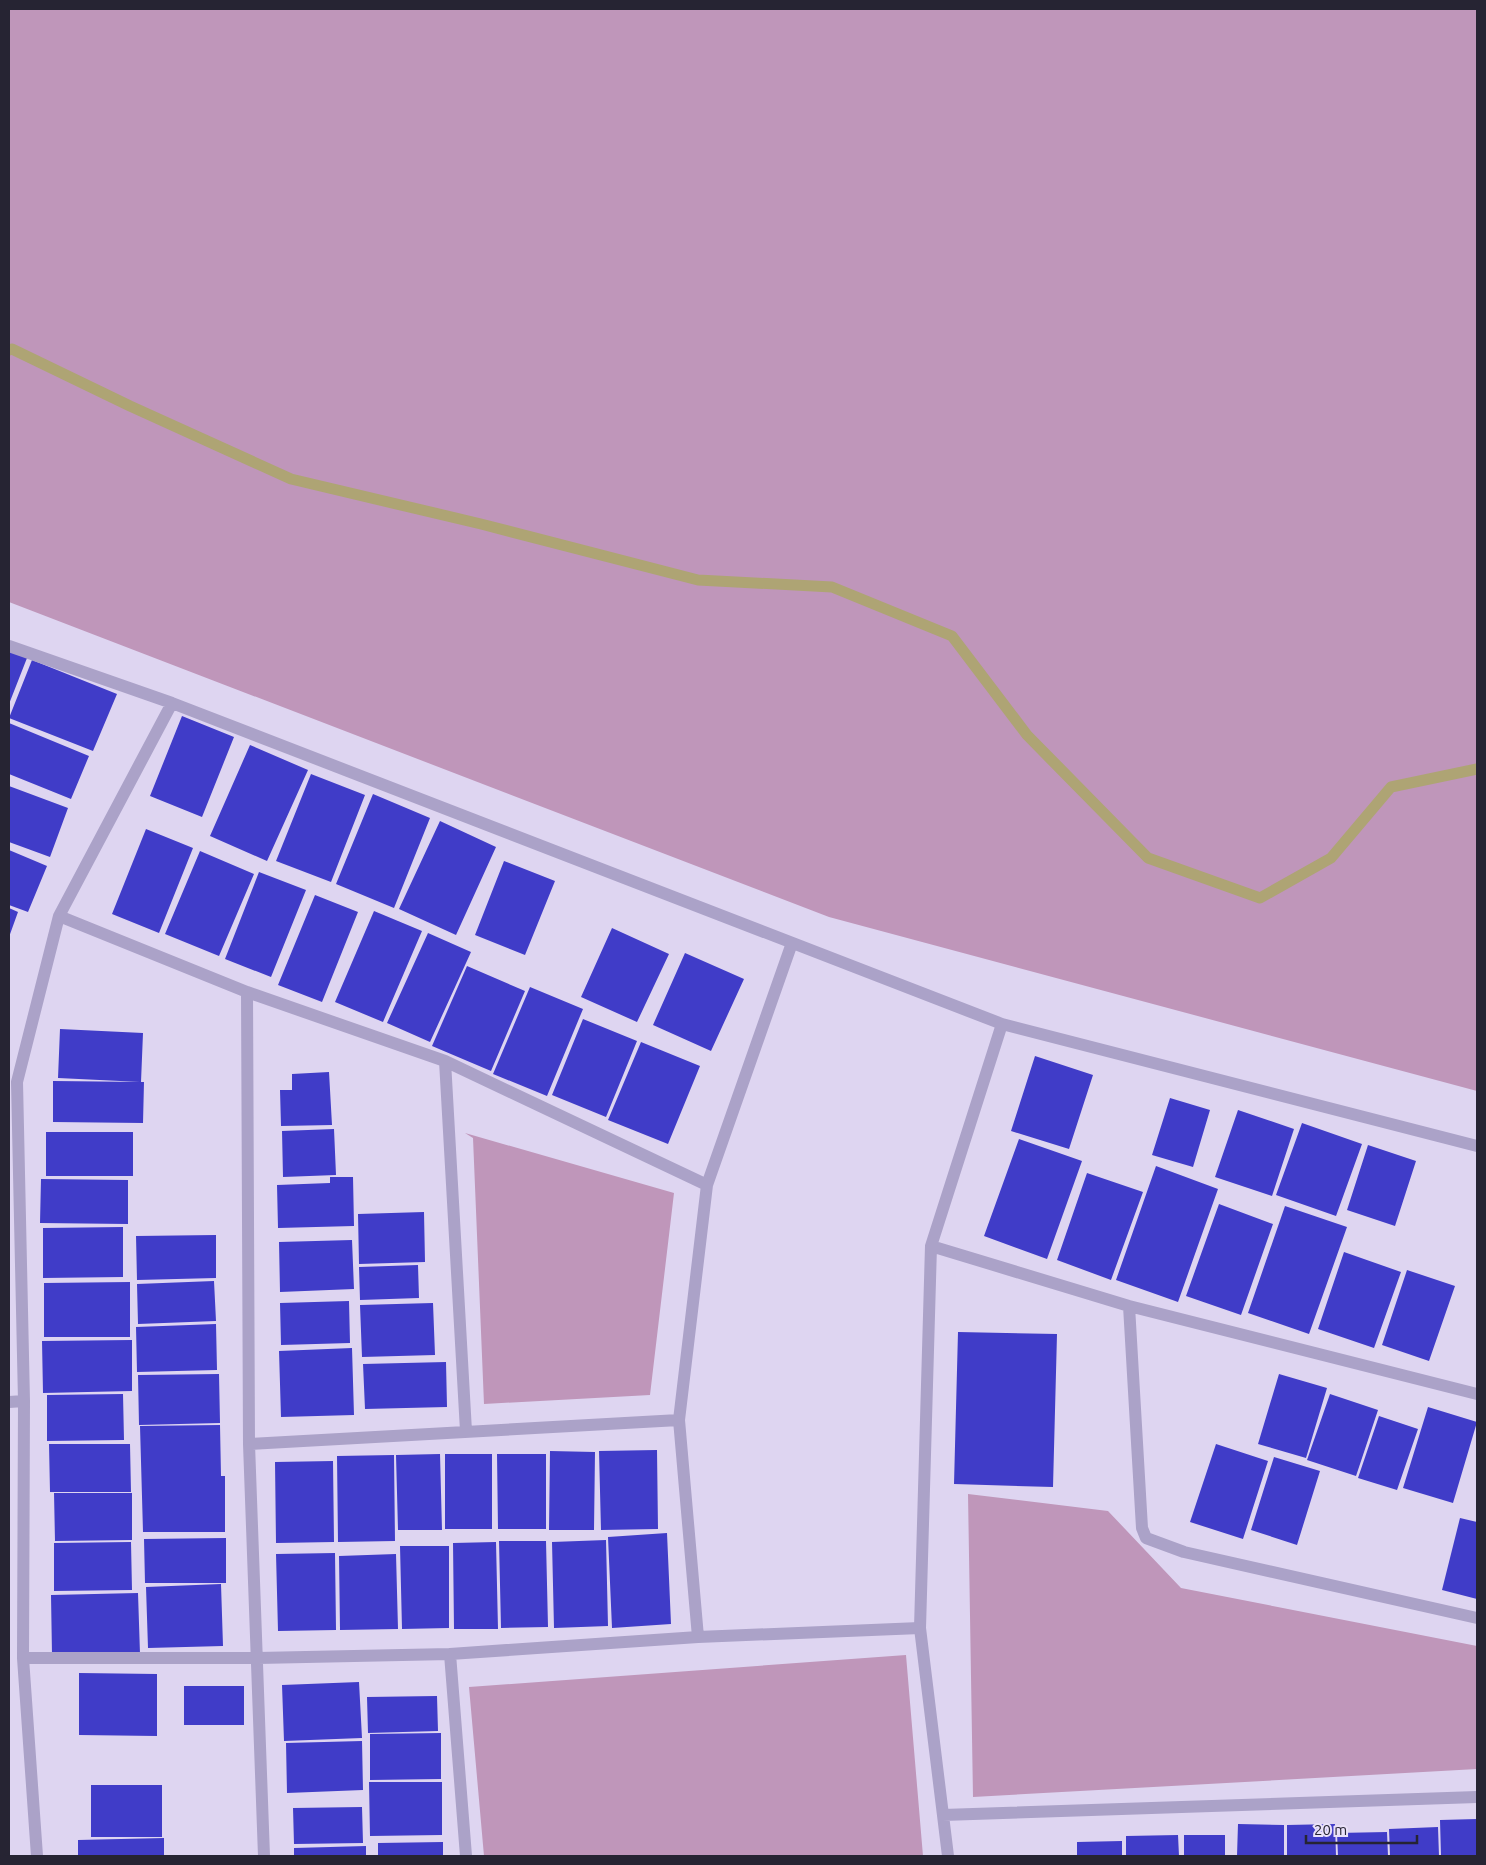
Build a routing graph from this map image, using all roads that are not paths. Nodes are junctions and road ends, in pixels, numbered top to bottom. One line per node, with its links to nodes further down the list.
1 (9, 646): 2 (street)
2 (172, 703): 3 (street); 4 (street)
3 (59, 916): 5 (street); 13 (street)
4 (792, 942): 6 (street); 9 (street)
5 (247, 992): 7 (street); 17 (street)
6 (1002, 1024): 8 (street); 10 (street)
7 (445, 1061): 9 (street); 16 (street)
8 (1477, 1146)
9 (707, 1185): 15 (street)
10 (931, 1246): 11 (street); 19 (street)
11 (1130, 1306): 12 (street); 18 (street)
12 (1477, 1394)
13 (24, 1401): 14 (street); 22 (street)
14 (9, 1402)
15 (679, 1420): 16 (street); 20 (street)
16 (466, 1431): 17 (street)
17 (249, 1444): 23 (street)
18 (1477, 1618)
19 (920, 1628): 20 (street); 25 (street)
20 (698, 1637): 21 (street)
21 (450, 1654): 23 (street); 28 (street)
22 (23, 1658): 23 (street); 26 (street)
23 (258, 1658): 27 (street)
24 (1477, 1797): 25 (street)
25 (942, 1815): 29 (street)
26 (37, 1856)
27 (264, 1856)
28 (466, 1856)
29 (948, 1856)

